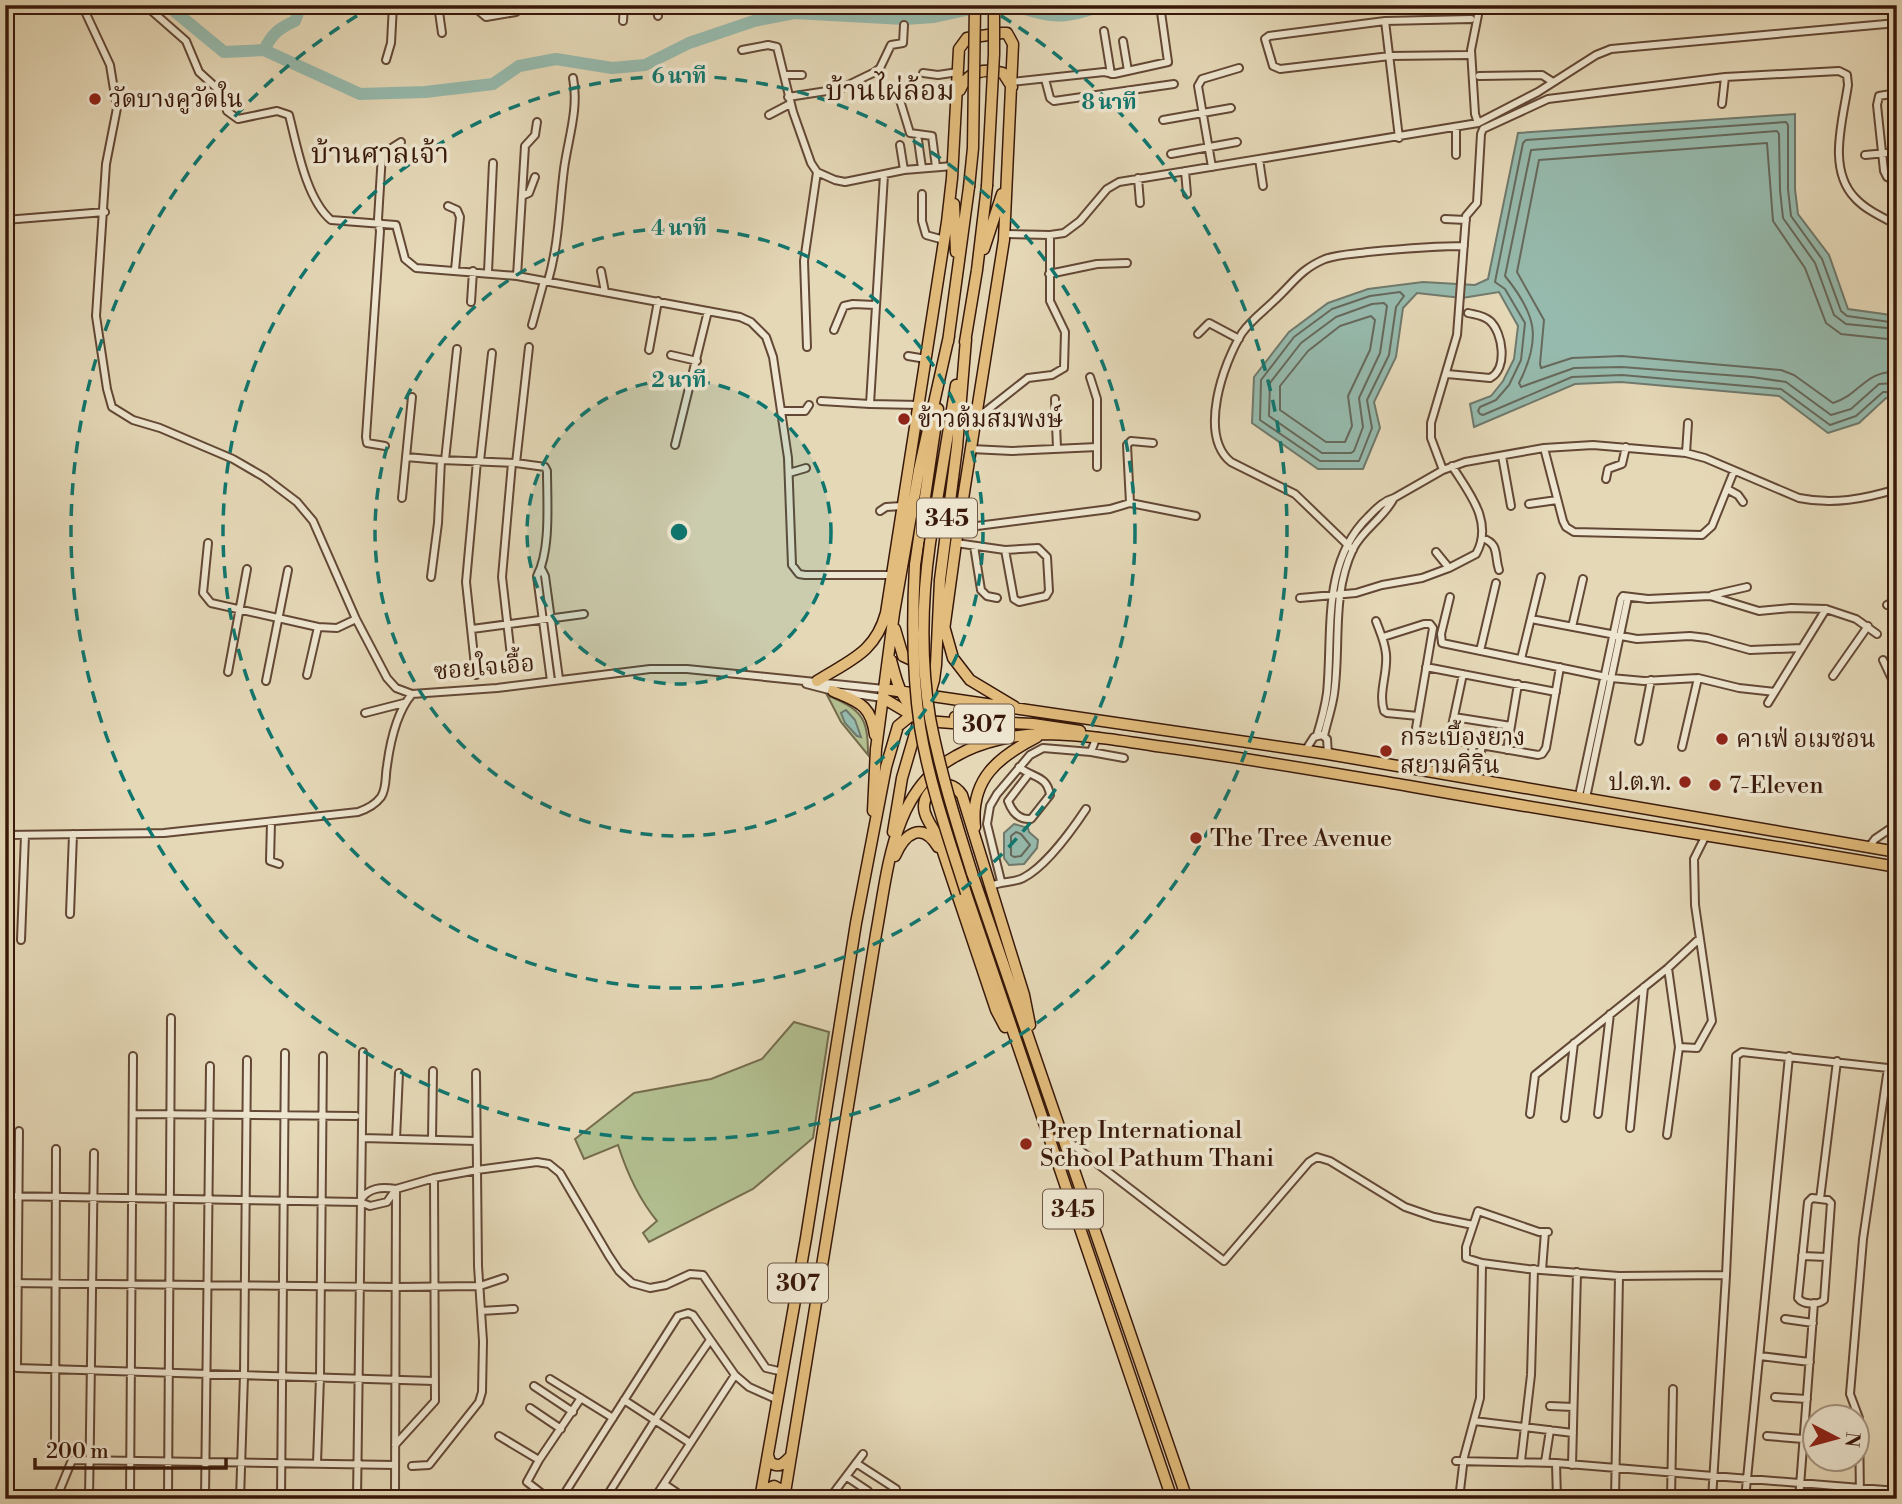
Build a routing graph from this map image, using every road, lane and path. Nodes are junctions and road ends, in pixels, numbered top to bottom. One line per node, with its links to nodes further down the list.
1 (82, 5): 84 (street)
2 (145, 5): 88 (street)
3 (393, 5): 25 (street)
4 (438, 5): 20 (street)
5 (478, 5): 12 (street)
6 (624, 5): 15 (street)
7 (656, 5): 13 (street)
8 (975, 5): 102 (main road, 345, bridge)
9 (994, 5): 95 (main road, 345, bridge)
10 (1160, 5): 27 (street)
11 (1480, 5): 50 (street)
12 (516, 12)
13 (657, 16)
14 (1471, 19): 16 (street)
15 (623, 21)
16 (1385, 21): 24 (street); 24 (street)
17 (1897, 23): 37 (street)
18 (904, 25): 43 (street)
19 (1104, 32): 30 (street)
20 (442, 33)
21 (1123, 41): 27 (street)
22 (742, 50): 31 (street)
23 (1468, 55): 24 (street)
24 (1390, 56): 52 (street)
25 (386, 60)
26 (1239, 68): 46 (street)
27 (1128, 71): 30 (street)
28 (958, 72): 29 (street); 39 (main road); 42 (main road)
29 (923, 73)
30 (1111, 74): 36 (street)
31 (784, 75): 32 (street); 43 (street)
32 (803, 75)
33 (1479, 76): 37 (street)
34 (1724, 77): 44 (street); 87 (street); 89 (street)
35 (573, 78): 103 (street)
36 (1045, 79): 38 (street); 39 (street)
37 (1553, 82): 50 (street)
38 (1174, 84)
39 (1012, 85): 42 (main road); 76 (main road)
40 (1897, 93): 59 (street)
41 (899, 97): 66 (street)
42 (957, 97): 65 (main road)
43 (789, 101): 47 (street); 71 (street)
44 (1722, 104)
45 (1231, 108): 46 (street)
46 (1202, 113): 48 (street); 57 (street)
47 (769, 115)
48 (1163, 120)
49 (537, 122): 81 (street)
50 (1478, 123): 51 (street)
51 (1456, 128): 52 (street); 61 (street)
52 (1399, 138): 63 (street)
53 (918, 140): 68 (street)
54 (401, 142): 88 (street)
55 (1237, 142): 57 (street)
56 (900, 145): 69 (street)
57 (1208, 147): 60 (street); 67 (street)
58 (1897, 152): 59 (street)
59 (1882, 153): 62 (street); 77 (street)
60 (1171, 154)
61 (1457, 155)
62 (1865, 155)
63 (1259, 159): 67 (street); 78 (street)
64 (493, 163): 99 (street)
65 (953, 166): 66 (street); 74 (main road)
66 (936, 167): 68 (street)
67 (1212, 167): 70 (street)
68 (922, 168): 69 (street)
69 (904, 170): 72 (street)
70 (1185, 171): 75 (street); 80 (street)
71 (817, 172): 72 (street); 117 (street)
72 (884, 175): 107 (street)
73 (535, 177): 81 (street)
74 (952, 178): 92 (main road); 102 (main road)
75 (1138, 178): 82 (street); 91 (street)
76 (1006, 180): 90 (main road); 95 (main road)
77 (1897, 181)
78 (1263, 186)
79 (922, 194): 92 (street)
80 (1187, 194)
81 (522, 196): 101 (street)
82 (1140, 203)
83 (448, 206): 96 (street)
84 (105, 212): 86 (street); 205 (street)
85 (1445, 219): 87 (street)
86 (5, 220)
87 (1466, 220): 93 (street)
88 (380, 222): 96 (street); 138 (street)
89 (1897, 225)
90 (1010, 235): 91 (street); 134 (main road)
91 (1050, 236): 100 (street)
92 (944, 240): 123 (main road)
93 (1464, 246): 115 (street); 125 (street)
94 (1127, 263): 100 (street)
95 (977, 270): 114 (main road, 345)
96 (455, 271): 97 (street)
97 (473, 271): 99 (street); 106 (street)
98 (601, 271): 104 (street)
99 (488, 272): 101 (street)
100 (1049, 274): 134 (street)
101 (517, 276): 103 (street)
102 (958, 276): 113 (main road, 345)
103 (546, 281): 104 (street); 110 (street)
104 (605, 292): 105 (street)
105 (658, 301): 108 (street); 119 (street)
106 (471, 302)
107 (875, 305): 111 (street); 130 (street)
108 (708, 311): 124 (street); 133 (street)
109 (1468, 313): 125 (street)
110 (532, 325)
111 (835, 330)
112 (1198, 334): 115 (street)
113 (949, 337): 160 (main road, 345); 306 (main road, 345, bridge)
114 (966, 339): 186 (main road, 345); 315 (main road, 345, bridge)
115 (1239, 339): 174 (street)
116 (530, 347): 149 (street)
117 (807, 347)
118 (457, 349): 147 (street)
119 (649, 350)
120 (492, 353): 148 (street)
121 (671, 355): 124 (street)
122 (908, 356): 123 (street)
123 (926, 359): 132 (main road)
124 (697, 361): 137 (street)
125 (1447, 373): 153 (street)
126 (1090, 377): 139 (street)
127 (412, 397): 146 (street)
128 (1055, 399): 141 (street)
129 (821, 401): 130 (street)
130 (870, 404): 132 (street)
131 (809, 405): 133 (street)
132 (919, 405): 165 (main road)
133 (781, 411): 155 (street)
134 (976, 419): 143 (main road)
135 (1688, 423): 144 (street)
136 (1153, 443): 163 (street)
137 (675, 445)
138 (385, 446)
139 (1097, 447): 141 (street); 151 (street)
140 (1626, 447): 142 (street); 144 (street); 156 (street)
141 (1057, 448): 143 (street)
142 (1544, 448): 145 (street); 161 (street)
143 (971, 449): 169 (main road)
144 (1686, 453): 154 (street)
145 (1502, 456): 150 (street); 166 (street)
146 (406, 457): 147 (street); 159 (street)
147 (443, 460): 148 (street); 183 (street)
148 (479, 461): 149 (street); 211 (street)
149 (514, 463): 204 (street); 207 (street)
150 (1452, 466): 153 (street); 170 (street)
151 (1097, 467)
152 (806, 468): 155 (street)
153 (1443, 470): 174 (street)
154 (1734, 471): 157 (street); 158 (street)
155 (789, 473): 182 (street)
156 (1606, 479)
157 (1727, 489): 161 (street); 162 (street)
158 (1897, 489)
159 (402, 498)
160 (913, 500): 177 (main road); 201 (main road, 345)
161 (1557, 500): 164 (street)
162 (1743, 502)
163 (1130, 503): 168 (street); 169 (street)
164 (1529, 505)
165 (902, 506): 167 (street); 177 (main road)
166 (1511, 506)
167 (880, 511)
168 (1196, 516)
169 (960, 523): 172 (main road)
170 (1482, 538): 178 (street); 181 (street)
171 (208, 543): 199 (street)
172 (956, 543): 173 (street); 212 (main road)
173 (974, 546): 175 (street); 194 (street)
174 (1350, 547): 189 (street); 190 (street)
175 (1005, 550): 175 (street)
176 (1436, 552): 178 (street)
177 (894, 560): 182 (main road)
178 (1449, 568): 189 (street)
179 (247, 569): 199 (street)
180 (288, 570): 203 (street)
181 (1499, 570)
182 (891, 575): 192 (main road)
183 (431, 577)
184 (1541, 577): 202 (street)
185 (1583, 579): 210 (street)
186 (940, 580): 212 (main road); 217 (main road, 345)
187 (1496, 583): 218 (street)
188 (1747, 587): 191 (street)
189 (1341, 594): 190 (street); 259 (street)
190 (1333, 596): 195 (street); 259 (street)
191 (1710, 596): 198 (street); 214 (street)
192 (888, 597): 201 (main road); 238 (main road)
193 (1450, 597): 218 (street)
194 (997, 598)
195 (1300, 598)
196 (1897, 600): 197 (street)
197 (1887, 605)
198 (1826, 609): 208 (street); 216 (street)
199 (239, 610): 203 (street); 225 (street)
200 (583, 614): 204 (street)
201 (893, 617): 217 (main road); 219 (main road, 345)
202 (1531, 618): 210 (street); 220 (street)
203 (278, 619): 209 (street); 235 (street)
204 (547, 619): 207 (street); 233 (street); 236 (street)
205 (356, 620): 209 (street); 245 (street)
206 (1376, 621): 215 (street)
207 (507, 623): 211 (street); 222 (street)
208 (1868, 626): 213 (street); 229 (street)
209 (318, 627): 228 (street)
210 (1573, 627): 214 (street)
211 (472, 629): 226 (street)
212 (944, 629): 250 (main road)
213 (1877, 634)
214 (1617, 636): 216 (street); 230 (street)
215 (1383, 638): 223 (street); 252 (street)
216 (1802, 648): 243 (street)
217 (937, 649): 244 (main road); 249 (main road, 345)
218 (1480, 651): 220 (street)
219 (890, 655): 244 (main road); 244 (main road, 345)
220 (1521, 659): 224 (street)
221 (1883, 660): 232 (street)
222 (512, 665)
223 (1426, 667): 227 (street); 252 (street)
224 (1560, 667): 230 (street); 242 (street)
225 (228, 671)
226 (476, 674)
227 (1463, 674): 239 (street); 253 (street)
228 (307, 675)
229 (1833, 676)
230 (1607, 677): 234 (street); 275 (street)
231 (1698, 677): 234 (street); 243 (street); 264 (street)
232 (1894, 678): 240 (street)
233 (559, 679): 236 (street, ซอยใจเอื้อ); 237 (street, ซอยใจเอื้อ)
234 (1651, 680): 261 (street)
235 (266, 681)
236 (551, 681): 245 (street, ซอยใจเอื้อ)
237 (797, 681): 238 (street); 241 (street)
238 (817, 681): 244 (street)
239 (1518, 684): 242 (street); 256 (street)
240 (1897, 690)
241 (833, 691): 244 (street); 265 (main road)
242 (1556, 692): 266 (street)
243 (1775, 692): 248 (street)
244 (890, 693): 249 (main road, 307); 249 (main road); 249 (main road, 307); 265 (main road, 307)
245 (412, 694): 247 (street, ซอยใจเอื้อ)
246 (959, 700): 249 (main road, 307); 250 (main road, 307); 254 (main road)
247 (404, 703): 251 (street); 279 (street, ซอยใจเอื้อ)
248 (1769, 703)
249 (923, 708): 254 (main road); 255 (main road, 307); 278 (main road, 307); 280 (main road)
250 (1017, 708): 267 (main road, 307)
251 (365, 713)
252 (1418, 716): 260 (street)
253 (1454, 717): 256 (street); 260 (street)
254 (961, 718): 255 (main road)
255 (992, 722): 258 (main road, 307)
256 (1511, 726): 266 (street)
257 (1043, 734): 258 (main road); 287 (main road); 295 (main road)
258 (1093, 736): 268 (street); 286 (main road, 307)
259 (1321, 736): 267 (street); 269 (street)
260 (1449, 740): 262 (street)
261 (1639, 741)
262 (1473, 744): 263 (street); 273 (street)
263 (1482, 745): 266 (street); 273 (street)
264 (1682, 747)
265 (876, 749): 288 (main road, 307)
266 (1507, 750)
267 (1305, 751): 269 (main road, 307)
268 (1091, 752): 270 (street); 271 (street)
269 (1328, 754): 273 (main road, 307)
270 (1124, 758)
271 (1019, 767): 272 (street); 274 (street)
272 (1028, 775): 276 (street); 276 (street)
273 (1472, 779): 275 (main road, 307)
274 (997, 794): 276 (street); 296 (street)
275 (1582, 797): 282 (main road, 307)
276 (1008, 801)
277 (1086, 809): 296 (street)
278 (894, 816): 280 (main road); 295 (main road, 307)
279 (271, 822): 283 (street, ซอยใจเอื้อ); 293 (street)
280 (876, 823): 288 (main road)
281 (1897, 824): 290 (street)
282 (1770, 830): 289 (main road); 290 (main road, 307)
283 (73, 834): 285 (street, ซอยใจเอื้อ); 297 (street)
284 (5, 835): 285 (street, ซอยใจเอื้อ)
285 (25, 835): 299 (street)
286 (1706, 835): 289 (main road, 307); 298 (street)
287 (976, 838): 292 (main road); 296 (main road)
288 (872, 839): 391 (main road, 307)
289 (1767, 845): 294 (main road, 307)
290 (1868, 848): 291 (main road, 307)
291 (1897, 852)
292 (942, 853): 295 (main road); 306 (main road)
293 (279, 864)
294 (1897, 867)
295 (887, 877): 428 (main road, 307)
296 (996, 883): 315 (main road)
297 (70, 914)
298 (1699, 939): 300 (street); 305 (street)
299 (21, 940)
300 (1668, 968): 301 (street); 305 (street)
301 (1644, 987): 302 (street); 331 (street)
302 (1610, 1014): 304 (street); 323 (street)
303 (172, 1018): 324 (street)
304 (1574, 1043): 322 (street); 330 (street)
305 (1679, 1047): 333 (street)
306 (1017, 1049): 476 (main road, 345)
307 (363, 1052): 334 (street)
308 (285, 1053): 327 (street)
309 (133, 1056): 321 (street)
310 (323, 1056): 328 (street)
311 (1789, 1056): 313 (street); 362 (street); 385 (street)
312 (247, 1060): 326 (street)
313 (1837, 1061): 316 (street); 352 (street)
314 (210, 1066): 325 (street)
315 (1039, 1068): 335 (main road, 345)
316 (1888, 1068): 317 (street); 454 (street)
317 (1897, 1069)
318 (433, 1072): 337 (street)
319 (399, 1073): 336 (street)
320 (476, 1073): 338 (street)
321 (133, 1114): 324 (street); 348 (street)
322 (1530, 1114)
323 (1598, 1114)
324 (172, 1115): 325 (street); 349 (street)
325 (210, 1115): 326 (street); 350 (street)
326 (246, 1116): 327 (street); 351 (street)
327 (285, 1116): 328 (street); 353 (street)
328 (322, 1116): 329 (street); 354 (street)
329 (356, 1116)
330 (1565, 1118)
331 (1630, 1128)
332 (19, 1131): 345 (street)
333 (1667, 1135)
334 (362, 1138): 336 (street); 355 (street)
335 (1063, 1138): 356 (street); 477 (main road, 345)
336 (396, 1139): 337 (street)
337 (432, 1139): 338 (street)
338 (476, 1141): 341 (street)
339 (56, 1149): 346 (street)
340 (94, 1153): 347 (street)
341 (478, 1170): 342 (street); 375 (street); 391 (street)
342 (434, 1178): 343 (street); 378 (street)
343 (397, 1189): 355 (street); 355 (street); 377 (street)
344 (5, 1196): 345 (street)
345 (17, 1196): 346 (street); 366 (street)
346 (55, 1197): 347 (street); 367 (street)
347 (94, 1197): 348 (street); 368 (street)
348 (132, 1198): 349 (street); 369 (street)
349 (171, 1198): 350 (street); 370 (street)
350 (208, 1198): 351 (street); 371 (street)
351 (247, 1199): 353 (street); 372 (street)
352 (1820, 1199): 357 (street); 358 (street)
353 (284, 1200): 354 (street); 373 (street)
354 (322, 1201): 355 (street); 374 (street)
355 (360, 1202): 376 (street)
356 (1472, 1225): 359 (street); 360 (street)
357 (1802, 1255): 358 (street); 379 (street)
358 (1827, 1257): 379 (street)
359 (1482, 1263): 360 (street); 415 (street)
360 (1538, 1270): 361 (street); 416 (street)
361 (1577, 1272): 363 (street); 410 (street)
362 (1726, 1275): 363 (street); 450 (street)
363 (1619, 1276): 446 (street)
364 (504, 1278): 375 (street)
365 (5, 1283): 366 (street)
366 (17, 1283): 367 (street); 387 (street)
367 (55, 1283): 368 (street); 387 (street)
368 (94, 1283): 369 (street); 388 (street)
369 (132, 1284): 370 (street); 389 (street)
370 (170, 1284): 371 (street); 390 (street)
371 (207, 1284): 372 (street); 392 (street)
372 (245, 1285): 373 (street); 393 (street)
373 (283, 1286): 374 (street); 395 (street)
374 (321, 1286): 376 (street); 396 (street)
375 (480, 1286): 378 (street); 381 (street)
376 (360, 1287): 377 (street); 397 (street)
377 (397, 1287): 378 (street); 399 (street)
378 (435, 1287): 400 (street)
379 (1814, 1303): 383 (street)
380 (514, 1308): 381 (street)
381 (481, 1311): 445 (street)
382 (1785, 1319): 383 (street)
383 (1813, 1324): 386 (street)
384 (710, 1340): 394 (street); 406 (street); 414 (street)
385 (1760, 1356): 386 (street); 451 (street)
386 (1810, 1362): 405 (street)
387 (54, 1369): 388 (street); 425 (street)
388 (92, 1370): 389 (street); 430 (street)
389 (131, 1371): 390 (street); 431 (street)
390 (169, 1372): 392 (street); 434 (street)
391 (783, 1372): 407 (main road, 307)
392 (206, 1374): 393 (street); 435 (street)
393 (244, 1375): 395 (street); 436 (street)
394 (735, 1375): 407 (street); 423 (street)
395 (282, 1376): 396 (street); 438 (street)
396 (320, 1377): 397 (street); 441 (street)
397 (358, 1378): 399 (street); 442 (street)
398 (550, 1378): 404 (street)
399 (396, 1380): 400 (street); 424 (street)
400 (434, 1381): 424 (street)
401 (534, 1386): 412 (street)
402 (1673, 1389): 448 (street)
403 (1775, 1397): 405 (street)
404 (582, 1398): 412 (street); 413 (street)
405 (1807, 1399): 408 (street)
406 (624, 1400): 413 (street); 414 (street)
407 (778, 1400): 427 (main road, 307)
408 (1807, 1402)
409 (1550, 1406): 410 (street)
410 (1573, 1407): 419 (street)
411 (530, 1408): 417 (street)
412 (573, 1412): 417 (street)
413 (613, 1418): 470 (street)
414 (654, 1420): 423 (street); 471 (street)
415 (1474, 1421): 416 (street); 432 (street)
416 (1526, 1428): 418 (street); 433 (street)
417 (561, 1429): 429 (street)
418 (1550, 1430): 419 (street); 437 (street)
419 (1573, 1433): 444 (street)
420 (499, 1436): 429 (street)
421 (1767, 1436): 422 (street)
422 (1800, 1439)
423 (690, 1443): 453 (street)
424 (395, 1445): 443 (street)
425 (55, 1451)
426 (863, 1454): 439 (street)
427 (768, 1455): 428 (main road); 458 (main road, 307)
428 (790, 1456): 459 (main road, 307)
429 (539, 1460): 469 (street)
430 (89, 1461): 431 (street); 460 (street); 461 (street)
431 (131, 1461): 434 (street); 462 (street)
432 (1460, 1461): 433 (street); 478 (street)
433 (1521, 1461): 437 (street)
434 (169, 1462): 435 (street); 463 (street)
435 (206, 1462): 436 (street); 464 (street)
436 (242, 1462): 438 (street); 465 (street)
437 (1545, 1462): 440 (street)
438 (282, 1463): 441 (street); 466 (street)
439 (856, 1463): 449 (street); 455 (street)
440 (1556, 1463): 444 (street); 479 (street)
441 (317, 1464): 442 (street)
442 (358, 1465): 443 (street); 467 (street)
443 (395, 1465): 468 (street)
444 (1572, 1465): 446 (street)
445 (412, 1466)
446 (1616, 1468): 448 (street); 480 (street)
447 (1801, 1472): 452 (street)
448 (1672, 1473): 450 (street); 481 (street)
449 (847, 1477): 456 (street); 475 (street)
450 (1714, 1477): 451 (street); 482 (street)
451 (1746, 1479): 452 (street); 483 (street)
452 (1800, 1483): 454 (street); 484 (street)
453 (664, 1484): 472 (street); 473 (street)
454 (1860, 1488): 457 (street); 485 (street)
455 (896, 1489)
456 (868, 1491)
457 (1897, 1491)
458 (760, 1495): 459 (main road)
459 (784, 1495): 474 (street)
460 (56, 1499)
461 (89, 1499)
462 (130, 1499)
463 (168, 1499)
464 (205, 1499)
465 (240, 1499)
466 (281, 1499)
467 (357, 1499)
468 (395, 1499)
469 (549, 1499)
470 (561, 1499)
471 (606, 1499)
472 (654, 1499)
473 (686, 1499)
474 (796, 1499)
475 (829, 1499)
476 (1172, 1499)
477 (1187, 1499)
478 (1459, 1499)
479 (1557, 1499)
480 (1615, 1499)
481 (1671, 1499)
482 (1712, 1499)
483 (1745, 1499)
484 (1799, 1499)
485 (1860, 1499)

